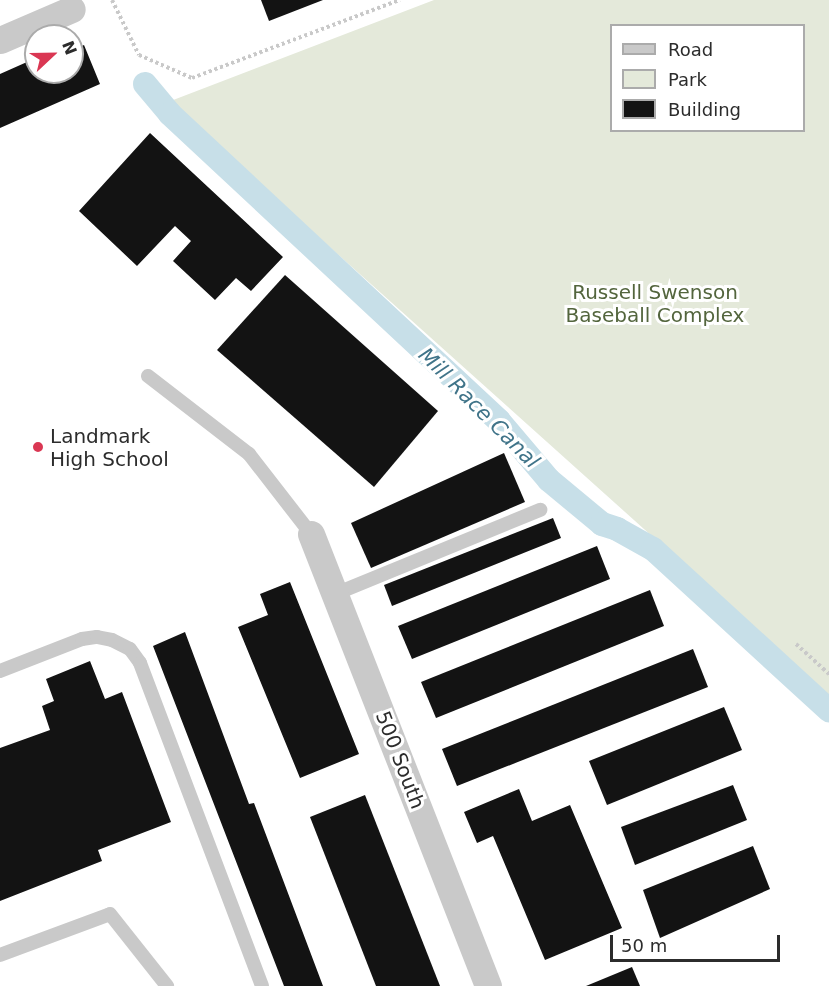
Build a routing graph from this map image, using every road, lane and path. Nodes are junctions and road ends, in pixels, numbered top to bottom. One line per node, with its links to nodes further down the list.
1 (112, 0): 2 (path)
2 (400, 0)
3 (72, 9): 4 (street)
4 (0, 40)
5 (148, 376): 7 (lane)
6 (540, 510): 8 (lane)
7 (311, 534): 8 (street, 500 South)
8 (335, 594): 15 (street, 500 South)
9 (796, 644): 11 (path)
10 (0, 670): 14 (lane)
11 (829, 674)
12 (0, 955): 13 (lane)
13 (167, 986)
14 (262, 986)
15 (488, 986)

